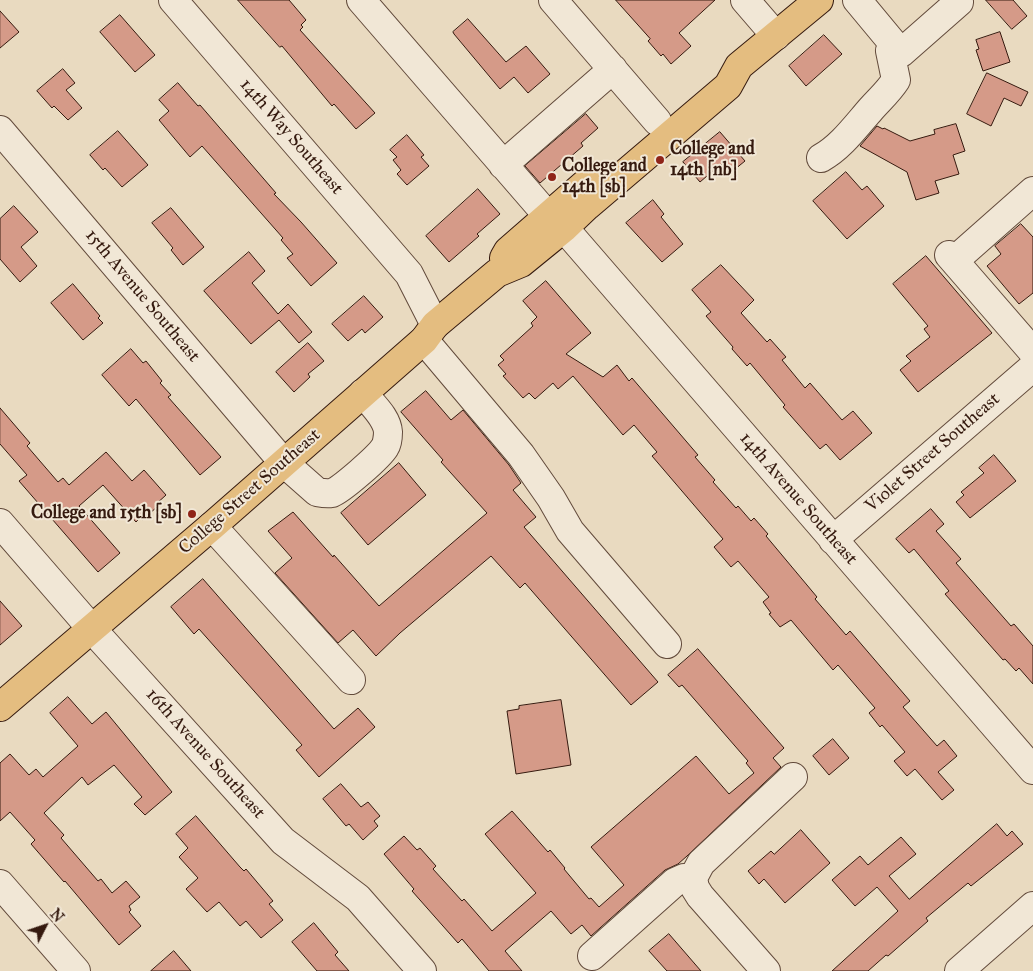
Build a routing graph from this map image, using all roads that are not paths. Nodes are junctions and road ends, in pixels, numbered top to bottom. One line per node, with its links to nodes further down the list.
1 (173, 0): 18 (street, 14th Way Southeast)
2 (361, 0): 15 (street, 14th Avenue Southeast)
3 (552, 0): 11 (street)
4 (745, 0): 8 (street)
5 (819, 0): 8 (main road, College Street Southeast)
6 (856, 0): 9 (street)
7 (959, 2): 9 (street)
8 (776, 36): 10 (main road, College Street Southeast)
9 (896, 46): 14 (street)
10 (740, 66): 12 (main road, College Street Southeast); 17 (main road, College Street Southeast)
11 (612, 69): 12 (street); 15 (street)
12 (657, 121): 17 (main road, College Street Southeast)
13 (0, 130): 24 (street, 15th Avenue Southeast)
14 (821, 158)
15 (503, 165): 17 (street, 14th Avenue Southeast)
16 (1033, 192): 21 (street)
17 (556, 222): 19 (main road, College Street Southeast); 27 (street, 14th Avenue Southeast)
18 (409, 274): 19 (street, 14th Way Southeast); 20 (street, 14th Way Southeast)
19 (459, 305): 20 (main road, College Street Southeast)
20 (430, 333): 23 (main road, College Street Southeast); 29 (street, 14th Way Southeast)
21 (1033, 352)
22 (1033, 367): 27 (street, Violet Street Southeast)
23 (363, 393): 24 (main road, College Street Southeast); 24 (street, 15th Avenue Southeast)
24 (283, 462): 26 (main road, College Street Southeast)
25 (0, 523): 28 (street, 16th Avenue Southeast)
26 (212, 526): 28 (main road, College Street Southeast); 30 (street)
27 (833, 540): 32 (street, 14th Avenue Southeast)
28 (91, 628): 31 (main road, College Street Southeast); 39 (street, 16th Avenue Southeast)
29 (667, 644)
30 (351, 680)
31 (0, 708)
32 (1033, 770)
33 (793, 777): 35 (street)
34 (0, 884): 38 (street)
35 (697, 887): 37 (street); 40 (street)
36 (1033, 906): 41 (street)
37 (592, 956)
38 (76, 971)
39 (422, 971)
40 (766, 971)
41 (959, 971)

